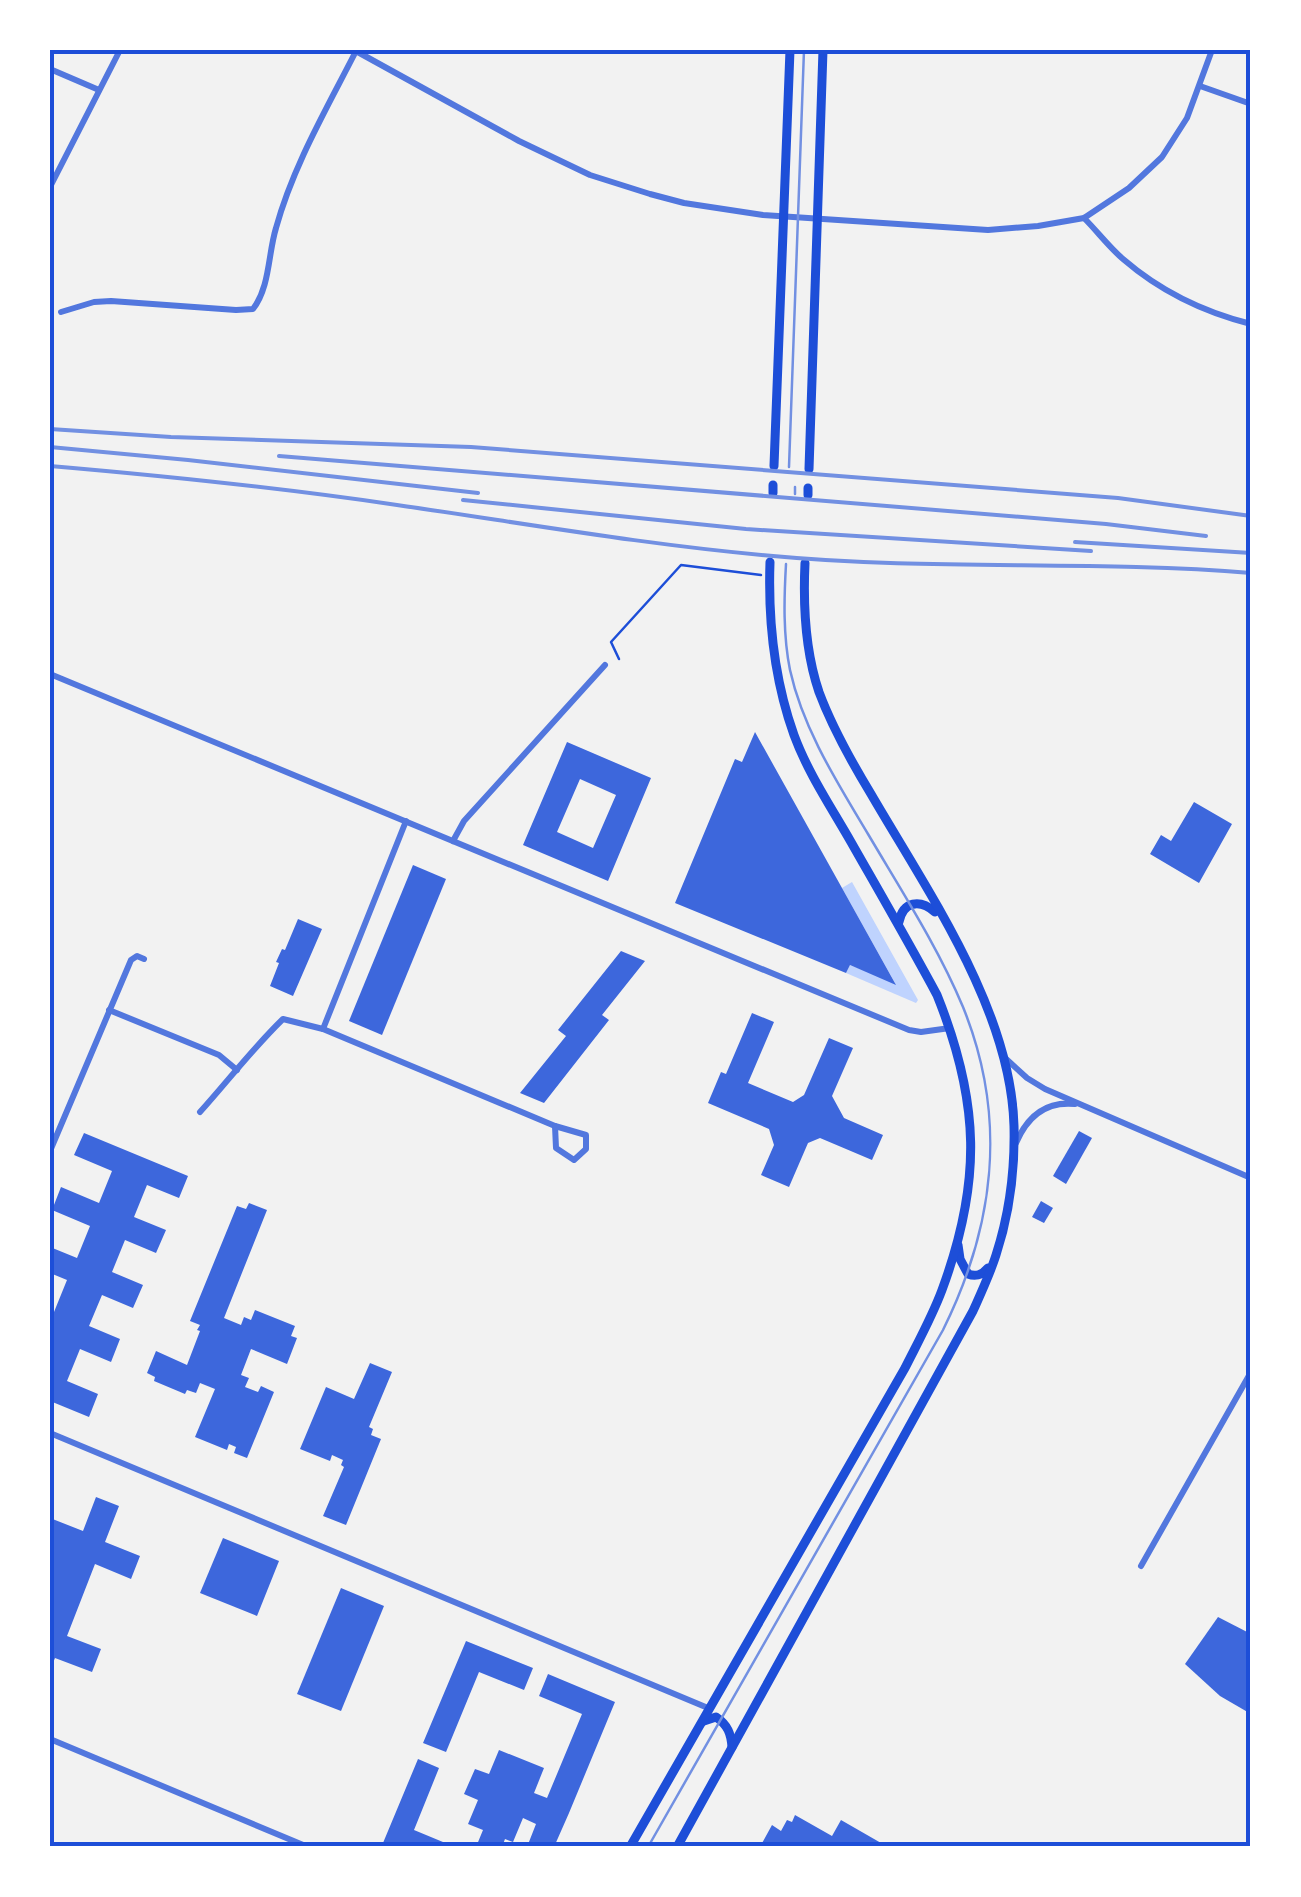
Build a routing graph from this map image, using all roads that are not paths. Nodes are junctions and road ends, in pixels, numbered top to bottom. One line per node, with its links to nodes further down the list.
1 (120, 50): 8 (street)
2 (355, 50): 11 (street); 14 (street)
3 (790, 50): 11 (main road)
4 (823, 50): 13 (main road)
5 (1212, 50): 7 (street)
6 (50, 69): 8 (street)
7 (1200, 86): 9 (street); 12 (street)
8 (99, 90): 10 (street)
9 (1251, 104)
10 (50, 186)
11 (784, 216): 13 (street); 16 (main road)
12 (1084, 218): 13 (street); 15 (street)
13 (816, 219): 17 (main road)
14 (61, 312)
15 (1251, 324)
16 (774, 466)
17 (809, 469)
18 (770, 562): 25 (main road)
19 (805, 564): 24 (main road)
20 (605, 665): 23 (street)
21 (50, 674): 22 (street)
22 (406, 821): 23 (street); 29 (street)
23 (453, 841): 28 (street)
24 (941, 917): 25 (main road); 30 (main road)
25 (898, 923): 28 (main road)
26 (144, 960): 27 (street)
27 (109, 1010): 31 (street); 36 (street)
28 (950, 1028): 38 (main road)
29 (323, 1029): 31 (street); 34 (street)
30 (1003, 1056): 32 (street); 35 (main road)
31 (238, 1070): 33 (street)
32 (1080, 1104): 35 (street); 37 (street)
33 (200, 1112)
34 (555, 1126): 34 (street)
35 (1014, 1149): 39 (main road)
36 (50, 1152)
37 (1251, 1178)
38 (958, 1238): 39 (main road); 43 (main road)
39 (996, 1254): 46 (main road)
40 (1251, 1372): 42 (street)
41 (50, 1434): 43 (street)
42 (1141, 1566)
43 (708, 1708): 44 (main road)
44 (699, 1725): 46 (main road); 48 (main road)
45 (50, 1739): 47 (street)
46 (732, 1750): 49 (main road)
47 (308, 1847)
48 (630, 1847)
49 (678, 1847)

